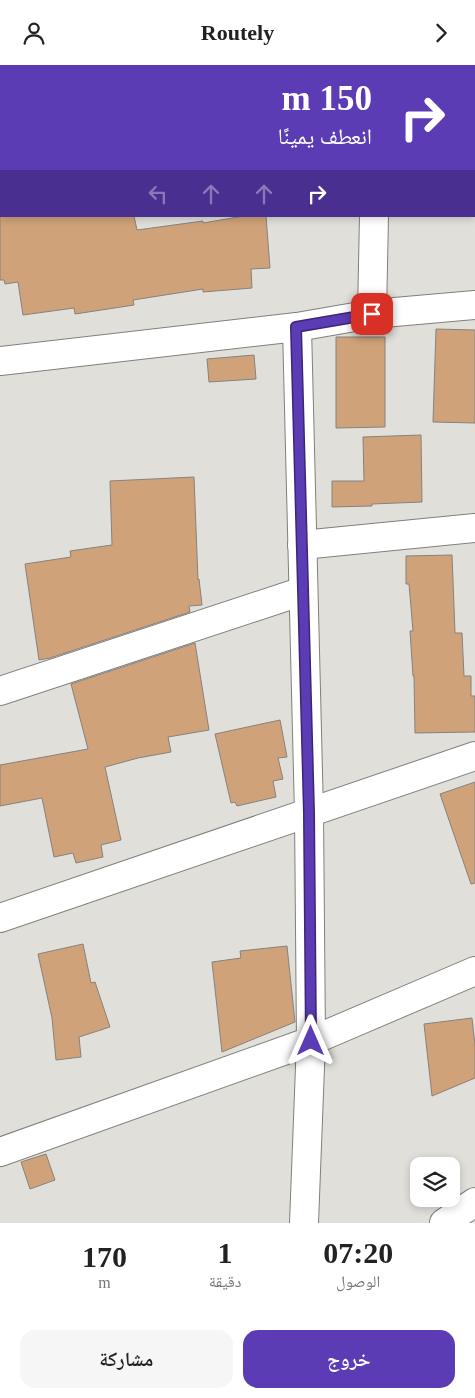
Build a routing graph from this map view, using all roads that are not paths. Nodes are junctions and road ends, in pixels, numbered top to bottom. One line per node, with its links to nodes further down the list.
1 (374, 217): 3 (street)
2 (475, 305): 3 (street)
3 (372, 314): 4 (street)
4 (296, 327): 5 (street); 7 (street)
5 (0, 361)
6 (475, 528): 7 (street)
7 (302, 545): 8 (street)
8 (303, 591): 9 (street); 11 (street)
9 (0, 691)
10 (475, 756): 11 (street)
11 (309, 813): 12 (street); 14 (street)
12 (0, 918)
13 (475, 971): 14 (street)
14 (311, 1041): 15 (street); 17 (street)
15 (0, 1152)
16 (475, 1202): 18 (street)
17 (304, 1223)
18 (444, 1223)

